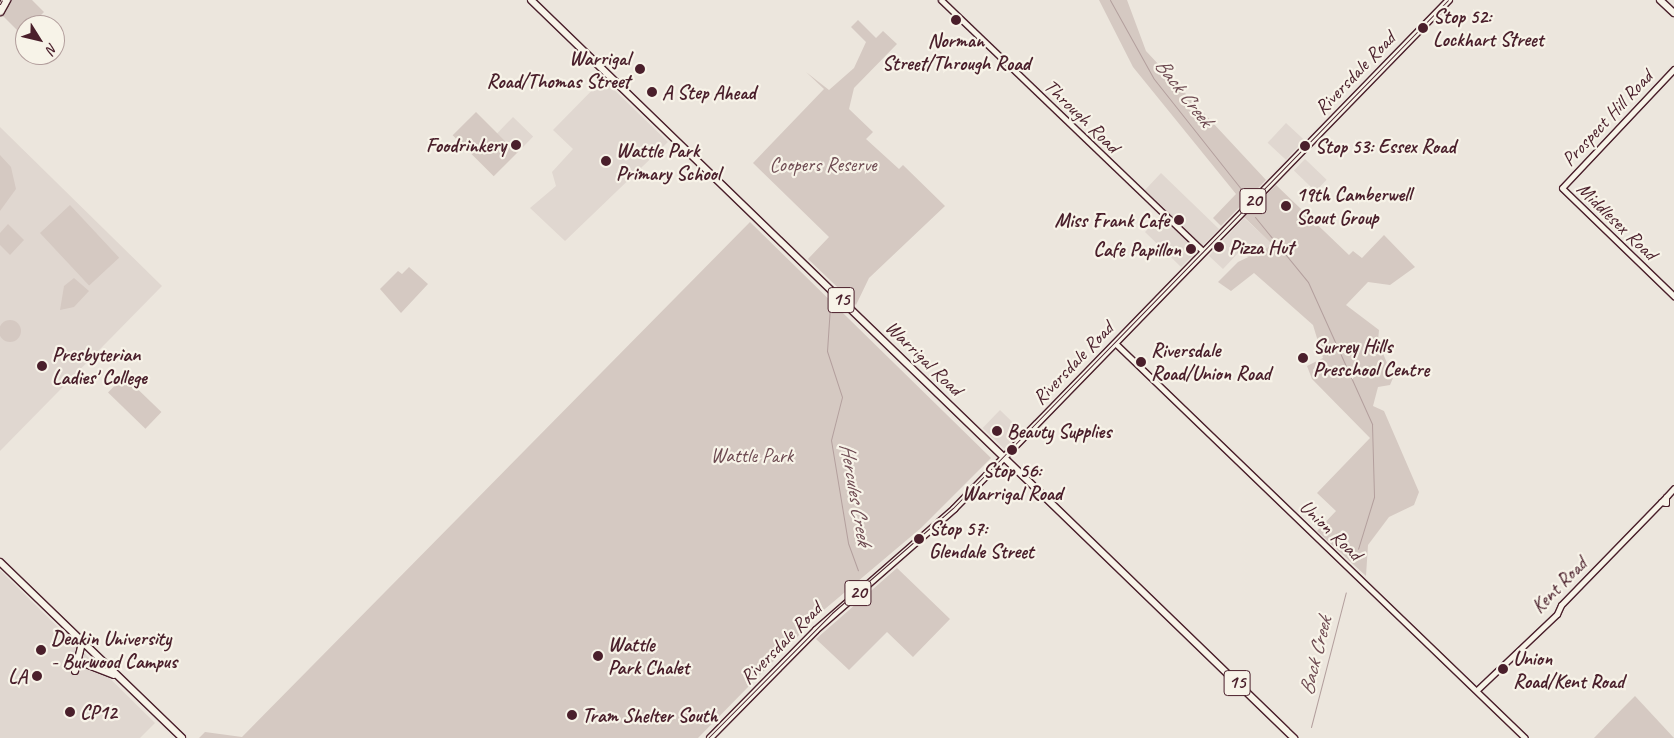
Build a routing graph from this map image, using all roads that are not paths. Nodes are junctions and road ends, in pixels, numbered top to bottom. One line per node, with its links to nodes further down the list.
1 (6, 0): 6 (highway)
2 (531, 0): 13 (main road, Warrigal Road / 15)
3 (941, 0): 10 (street, Through Road)
4 (1449, 0): 10 (main road, Riversdale Road / 20)
5 (1660, 0): 7 (main road)
6 (0, 11)
7 (1674, 13)
8 (1674, 69): 9 (street, Prospect Hill Road)
9 (1562, 188): 11 (street, Middlesex Road)
10 (1203, 252): 12 (main road, Riversdale Road / 20)
11 (1674, 296)
12 (1115, 343): 13 (main road, Riversdale Road / 20); 20 (street, Union Road)
13 (1003, 458): 22 (main road, Riversdale Road / 20); 23 (main road, Warrigal Road / 15)
14 (1674, 488): 20 (street, Kent Road)
15 (0, 562): 16 (main road)
16 (82, 643): 18 (main road); 19 (main road)
17 (82, 663): 19 (main road)
18 (75, 671)
19 (118, 677): 21 (main road)
20 (1478, 688): 24 (street, Union Road)
21 (182, 738)
22 (710, 738)
23 (1294, 738)
24 (1525, 738)

